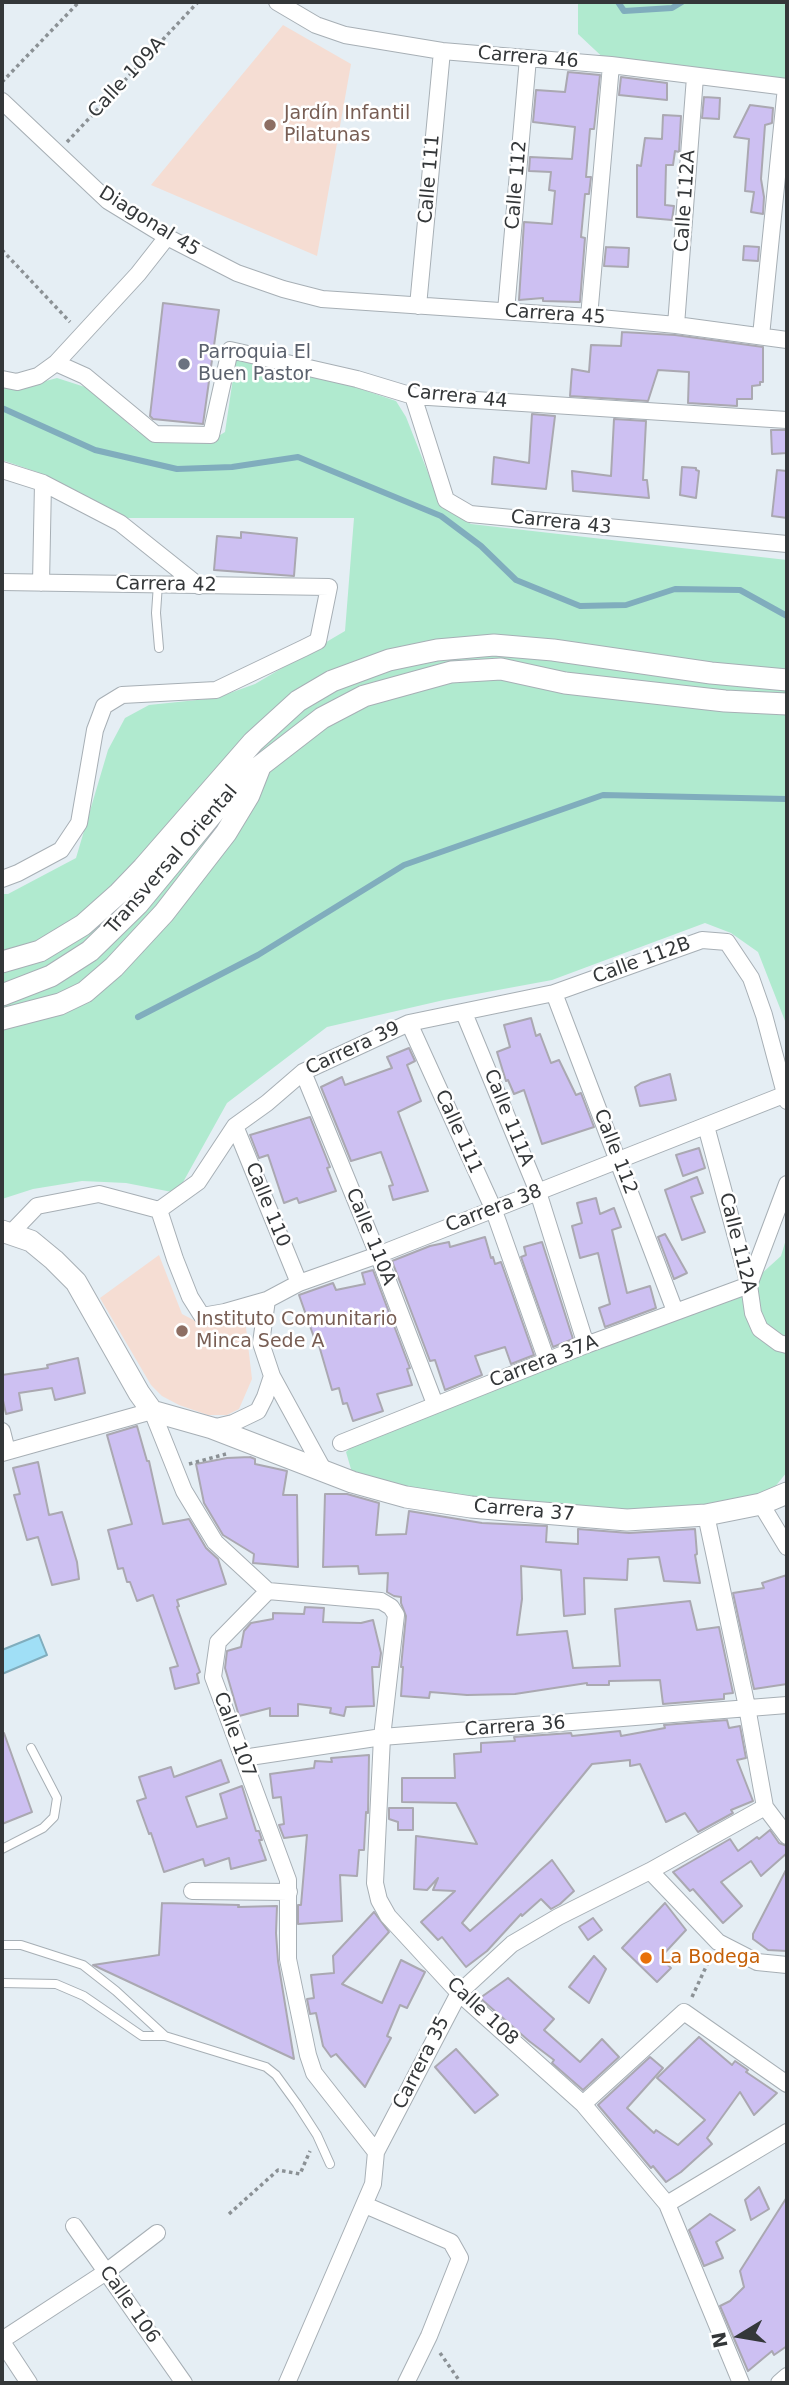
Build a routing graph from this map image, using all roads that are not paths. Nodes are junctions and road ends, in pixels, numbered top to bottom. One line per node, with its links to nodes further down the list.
1 (277, 2): 2 (street, Carrera 46)
2 (442, 51): 3 (street, Carrera 46); 10 (street, Calle 111)
3 (528, 58): 4 (street, Carrera 46); 11 (street, Calle 112)
4 (611, 65): 5 (street, Carrera 46); 12 (street)
5 (695, 77): 6 (street, Carrera 46); 13 (street, Calle 112A)
6 (787, 87): 14 (street)
7 (2, 102): 8 (street, Diagonal 45)
8 (167, 237): 9 (street, Diagonal 45); 16 (street)
9 (322, 299): 10 (street, Carrera 45)
10 (418, 306): 11 (street, Carrera 45)
11 (506, 311): 12 (street, Carrera 45)
12 (589, 317): 13 (street, Carrera 45)
13 (676, 325): 14 (street, Carrera 45)
14 (761, 336): 15 (street, Carrera 45)
15 (787, 340)
16 (56, 363): 17 (street); 18 (street, Carrera 44)
17 (2, 379)
18 (413, 396): 19 (street, Carrera 44); 22 (street, Carrera 43)
19 (787, 420)
20 (2, 470): 21 (street)
21 (43, 483): 24 (street); 26 (street)
22 (787, 544)
23 (2, 582): 24 (street, Carrera 42)
24 (41, 583): 25 (street, Carrera 42)
25 (158, 584): 26 (street, Carrera 42); 27 (lane)
26 (199, 586): 31 (street, Carrera 42)
27 (159, 648)
28 (787, 680): 32 (main road, Transversal Oriental)
29 (787, 704): 30 (main road, Transversal Oriental)
30 (260, 766): 34 (main road, Transversal Oriental); 36 (main road)
31 (2, 879)
32 (2, 962)
33 (554, 993): 35 (street, Carrera 39); 39 (street, Calle 112B); 42 (street, Calle 112)
34 (2, 995)
35 (464, 1013): 37 (street, Carrera 39); 44 (street, Calle 111A)
36 (2, 1019)
37 (409, 1023): 38 (street, Carrera 39); 45 (street, Calle 111)
38 (303, 1072): 40 (street, Carrera 39); 48 (street, Calle 110A)
39 (786, 1098): 41 (street, Carrera 38)
40 (235, 1126): 46 (street, Carrera 39); 49 (street, Calle 110)
41 (706, 1126): 42 (street, Carrera 38); 50 (street, Calle 112A)
42 (618, 1161): 44 (street, Carrera 38); 52 (street, Calle 112)
43 (787, 1184): 50 (street)
44 (538, 1192): 45 (street, Carrera 38); 53 (street, Calle 111A)
45 (493, 1208): 48 (street, Carrera 38); 55 (street, Calle 111)
46 (159, 1210): 47 (street); 51 (street, Carrera 38)
47 (5, 1230): 58 (main road)
48 (378, 1255): 49 (street, Carrera 38); 57 (street, Calle 110A)
49 (299, 1283): 51 (street, Carrera 38)
50 (750, 1285): 52 (street, Carrera 37A); 54 (street, Calle 112A)
51 (267, 1300): 56 (street)
52 (675, 1311): 53 (street, Carrera 37A)
53 (586, 1345): 55 (street, Carrera 37A)
54 (787, 1345)
55 (547, 1361): 57 (street, Carrera 37A)
56 (272, 1376): 59 (street); 63 (street)
57 (435, 1404): 61 (street, Carrera 37A)
58 (152, 1411): 59 (main road, Carrera 37); 62 (street); 68 (street)
59 (212, 1428): 63 (main road, Carrera 37)
60 (2, 1431): 62 (street)
61 (341, 1443)
62 (4, 1452)
63 (324, 1471): 66 (main road, Carrera 37)
64 (787, 1493): 65 (main road, Carrera 37)
65 (761, 1504): 66 (main road, Carrera 37); 67 (street)
66 (706, 1515): 70 (street)
67 (787, 1547)
68 (268, 1591): 71 (street, Calle 108); 73 (street, Calle 107)
69 (787, 1705): 70 (street, Carrera 36)
70 (747, 1707): 71 (street, Carrera 36); 74 (street)
71 (382, 1737): 73 (street, Carrera 36); 83 (street, Calle 108)
72 (31, 1748): 76 (lane)
73 (243, 1758): 79 (street, Calle 107)
74 (765, 1807): 75 (street); 77 (street, Carrera 35)
75 (787, 1836)
76 (2, 1849)
77 (650, 1871): 81 (street); 83 (street, Carrera 35)
78 (192, 1891): 79 (street)
79 (289, 1892): 88 (street, Calle 107)
80 (2, 1945): 84 (lane)
81 (787, 1965)
82 (2, 1983): 84 (lane)
83 (459, 1993): 86 (street, Calle 108); 88 (street, Carrera 35)
84 (165, 2036): 89 (lane)
85 (787, 2084): 86 (street)
86 (583, 2104): 90 (street, Calle 108)
87 (787, 2132): 90 (street)
88 (376, 2152): 91 (street, Carrera 35)
89 (330, 2164)
90 (667, 2204): 101 (street, Calle 108)
91 (365, 2205): 99 (street, Carrera 35); 100 (street)
92 (74, 2226): 94 (street, Calle 106)
93 (157, 2233): 94 (street)
94 (106, 2272): 95 (street); 98 (street, Calle 106)
95 (2, 2341): 97 (street)
96 (787, 2376): 102 (street)
97 (29, 2383)
98 (184, 2383)
99 (286, 2383)
100 (407, 2383)
101 (741, 2383)
102 (779, 2383)

